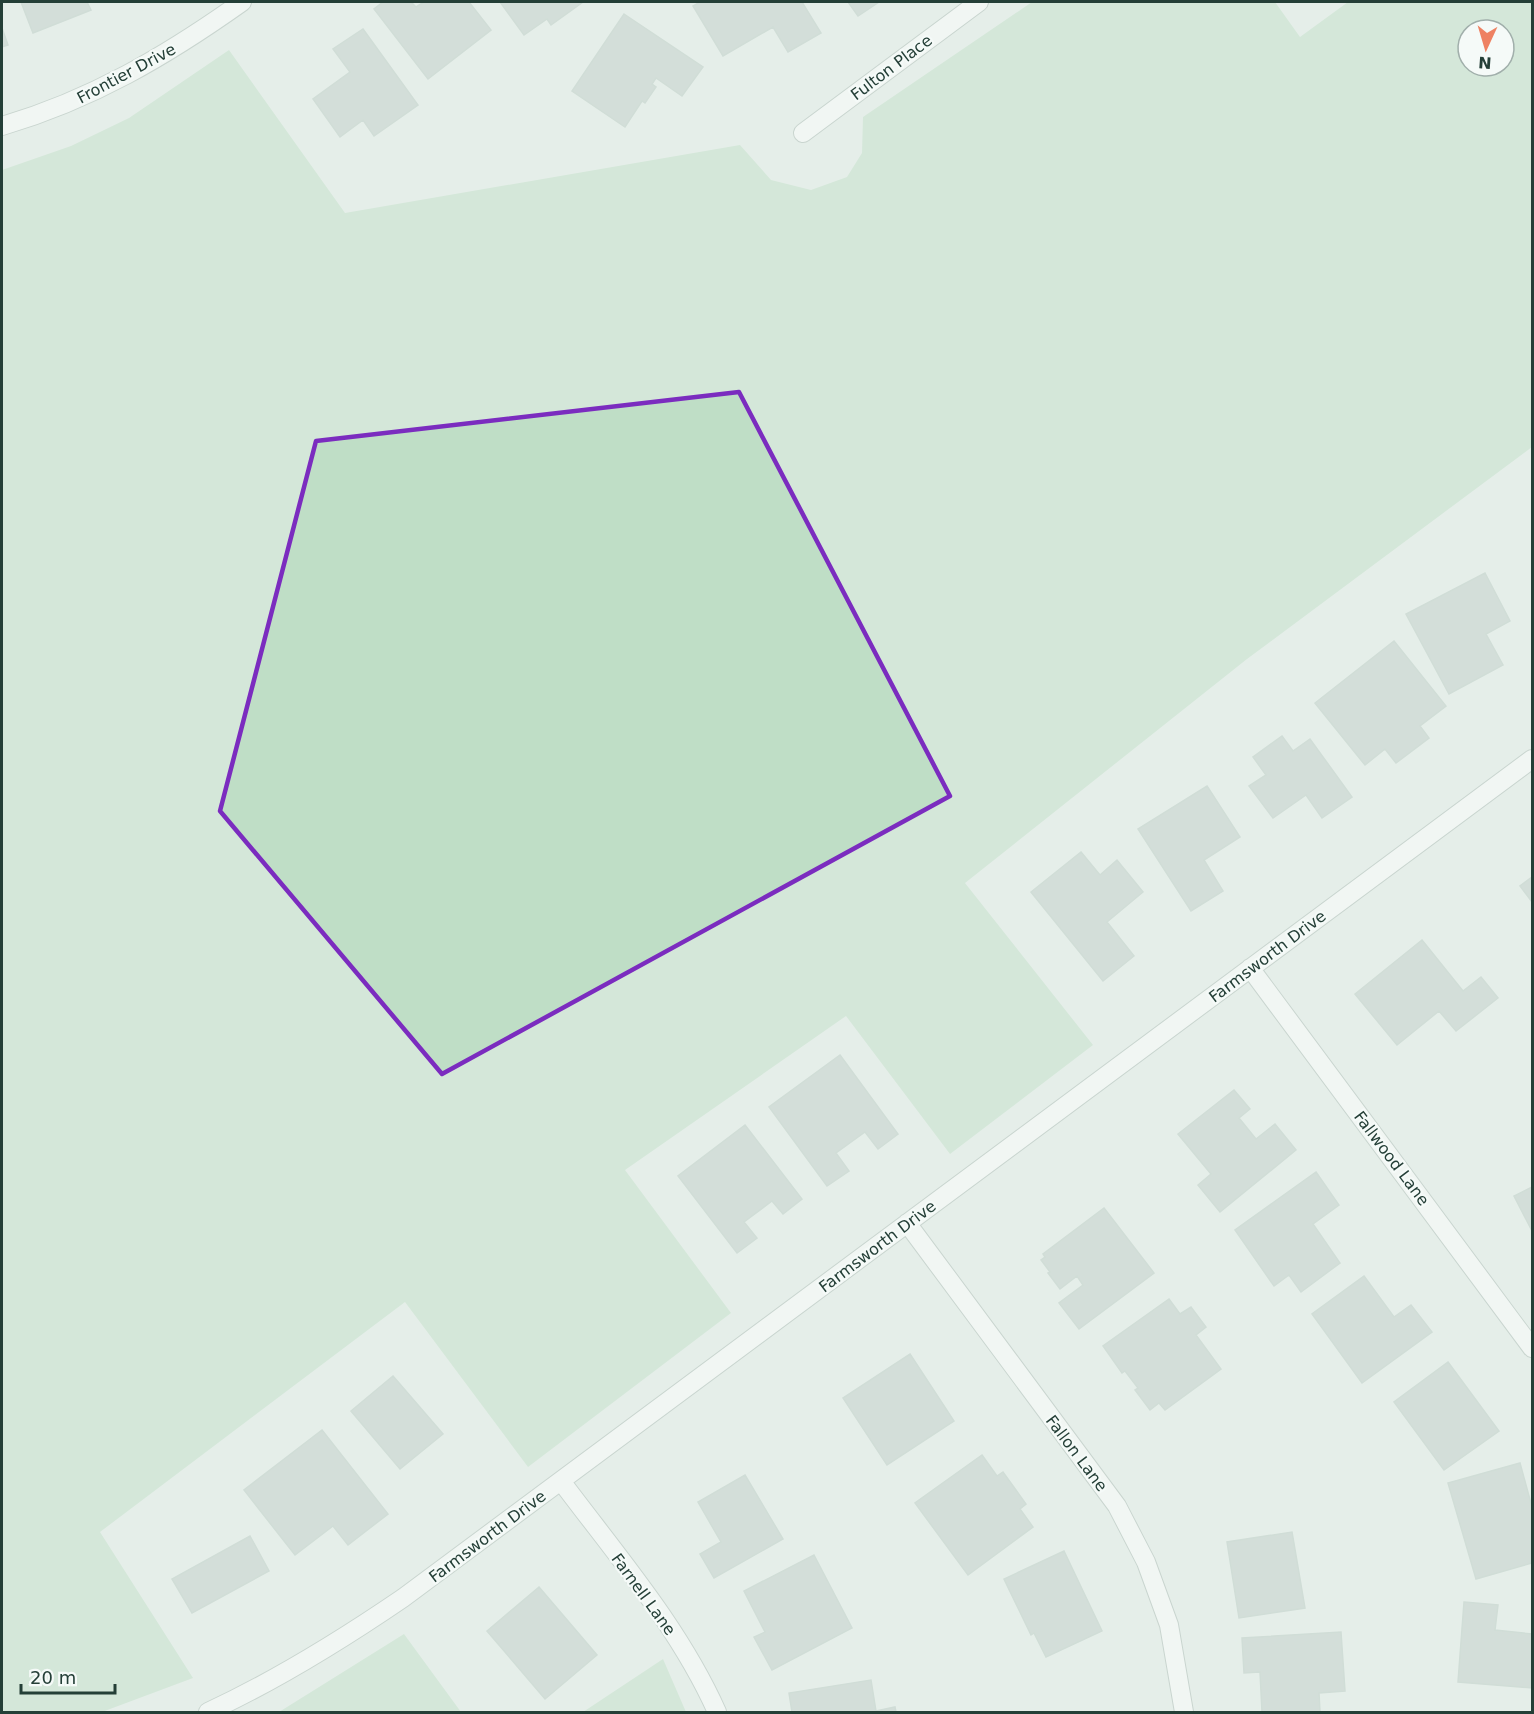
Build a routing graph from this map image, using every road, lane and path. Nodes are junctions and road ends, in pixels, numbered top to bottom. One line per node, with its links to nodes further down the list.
1 (242, 2): 3 (street, Frontier Drive)
2 (979, 2): 4 (street, Fulton Place)
3 (2, 126)
4 (803, 133)
5 (1533, 759): 6 (street, Farmsworth Drive)
6 (1250, 968): 7 (street, Farmsworth Drive); 8 (street, Fallwood Lane)
7 (907, 1223): 9 (street, Farmsworth Drive); 12 (street, Fallon Lane)
8 (1533, 1348)
9 (561, 1481): 10 (street, Farmsworth Drive); 11 (street, Farnell Lane)
10 (208, 1713)
11 (717, 1713)
12 (1184, 1713)

